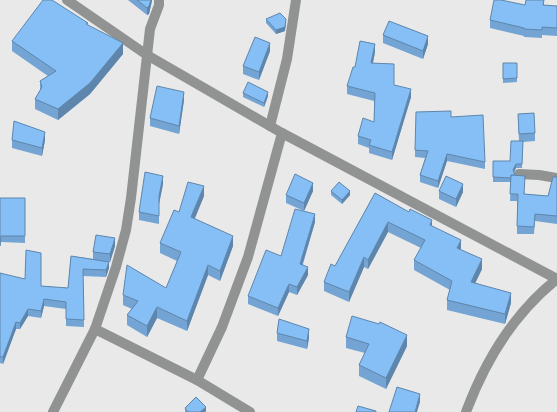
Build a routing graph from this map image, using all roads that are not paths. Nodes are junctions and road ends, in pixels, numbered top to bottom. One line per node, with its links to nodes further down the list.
1 (67, 0): 4 (street)
2 (159, 0): 4 (street)
3 (296, 0): 5 (street)
4 (147, 55): 5 (street); 10 (street)
5 (270, 126): 6 (street)
6 (282, 133): 9 (street); 11 (street)
7 (519, 174): 8 (street)
8 (557, 178)
9 (557, 279): 14 (street)
10 (95, 330): 11 (street); 12 (street)
11 (197, 380): 13 (street)
12 (53, 412)
13 (250, 412)
14 (466, 412)

